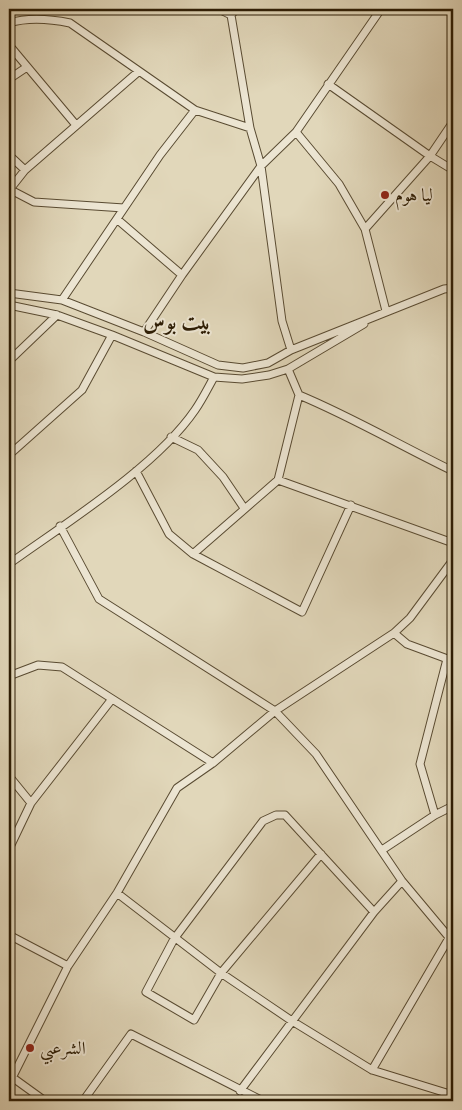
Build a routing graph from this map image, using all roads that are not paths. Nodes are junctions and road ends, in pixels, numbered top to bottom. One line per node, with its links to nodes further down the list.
1 (219, 9): 4 (street)
2 (236, 9): 4 (street)
3 (381, 9): 10 (street)
4 (231, 15): 14 (street)
5 (9, 23): 8 (street)
6 (9, 45): 7 (street)
7 (27, 67): 9 (street); 13 (street)
8 (138, 72): 11 (street); 13 (street)
9 (9, 79)
10 (328, 84): 15 (street); 17 (street)
11 (195, 110): 14 (street); 22 (street)
12 (453, 122): 17 (street)
13 (76, 124): 19 (street)
14 (250, 128): 18 (street)
15 (296, 132): 18 (street); 24 (street)
16 (9, 155): 19 (street)
17 (430, 156): 20 (street); 24 (street)
18 (261, 166): 25 (street); 34 (street)
19 (25, 170): 21 (street)
20 (453, 170)
21 (9, 189): 22 (street)
22 (124, 208): 23 (street)
23 (118, 220): 25 (street); 28 (street)
24 (365, 229): 30 (street)
25 (182, 275): 32 (street)
26 (453, 288): 30 (street)
27 (9, 293): 28 (street)
28 (62, 300): 32 (street)
29 (9, 305): 31 (street)
30 (386, 311): 34 (street); 36 (street)
31 (57, 315): 33 (street); 35 (street)
32 (144, 332): 34 (street)
33 (112, 335): 37 (street); 40 (street)
34 (291, 350)
35 (9, 361)
36 (288, 369): 37 (street); 38 (street)
37 (214, 377): 39 (street)
38 (299, 395): 41 (street); 43 (street)
39 (171, 437): 42 (street); 45 (street)
40 (9, 454)
41 (453, 470)
42 (136, 471): 46 (street); 48 (street)
43 (278, 480): 44 (street); 45 (street)
44 (351, 505): 47 (street); 48 (street)
45 (244, 508): 48 (street)
46 (60, 526): 50 (street); 55 (street)
47 (453, 543)
48 (193, 554)
49 (453, 560): 51 (street)
50 (9, 564)
51 (394, 633): 52 (street); 55 (street)
52 (450, 660): 60 (street)
53 (9, 676): 54 (street)
54 (112, 698): 56 (street); 58 (street)
55 (275, 711): 56 (street); 62 (street)
56 (213, 763): 65 (street)
57 (9, 776): 58 (street)
58 (31, 803): 61 (street)
59 (453, 806): 60 (street)
60 (435, 815): 62 (street)
61 (9, 849)
62 (382, 850): 64 (street)
63 (321, 854): 66 (street); 68 (street); 71 (street)
64 (402, 881): 66 (street); 69 (street)
65 (117, 894): 68 (street); 70 (street)
66 (374, 912): 72 (street)
67 (9, 935): 70 (street)
68 (174, 939): 71 (street); 71 (street)
69 (451, 940): 73 (street)
70 (68, 966): 74 (street)
71 (221, 973): 72 (street)
72 (292, 1021): 73 (street); 75 (street)
73 (372, 1070): 76 (street)
74 (10, 1079): 77 (street)
75 (240, 1091): 78 (street); 79 (street)
76 (453, 1095)
77 (45, 1101)
78 (83, 1101)
79 (263, 1101)

